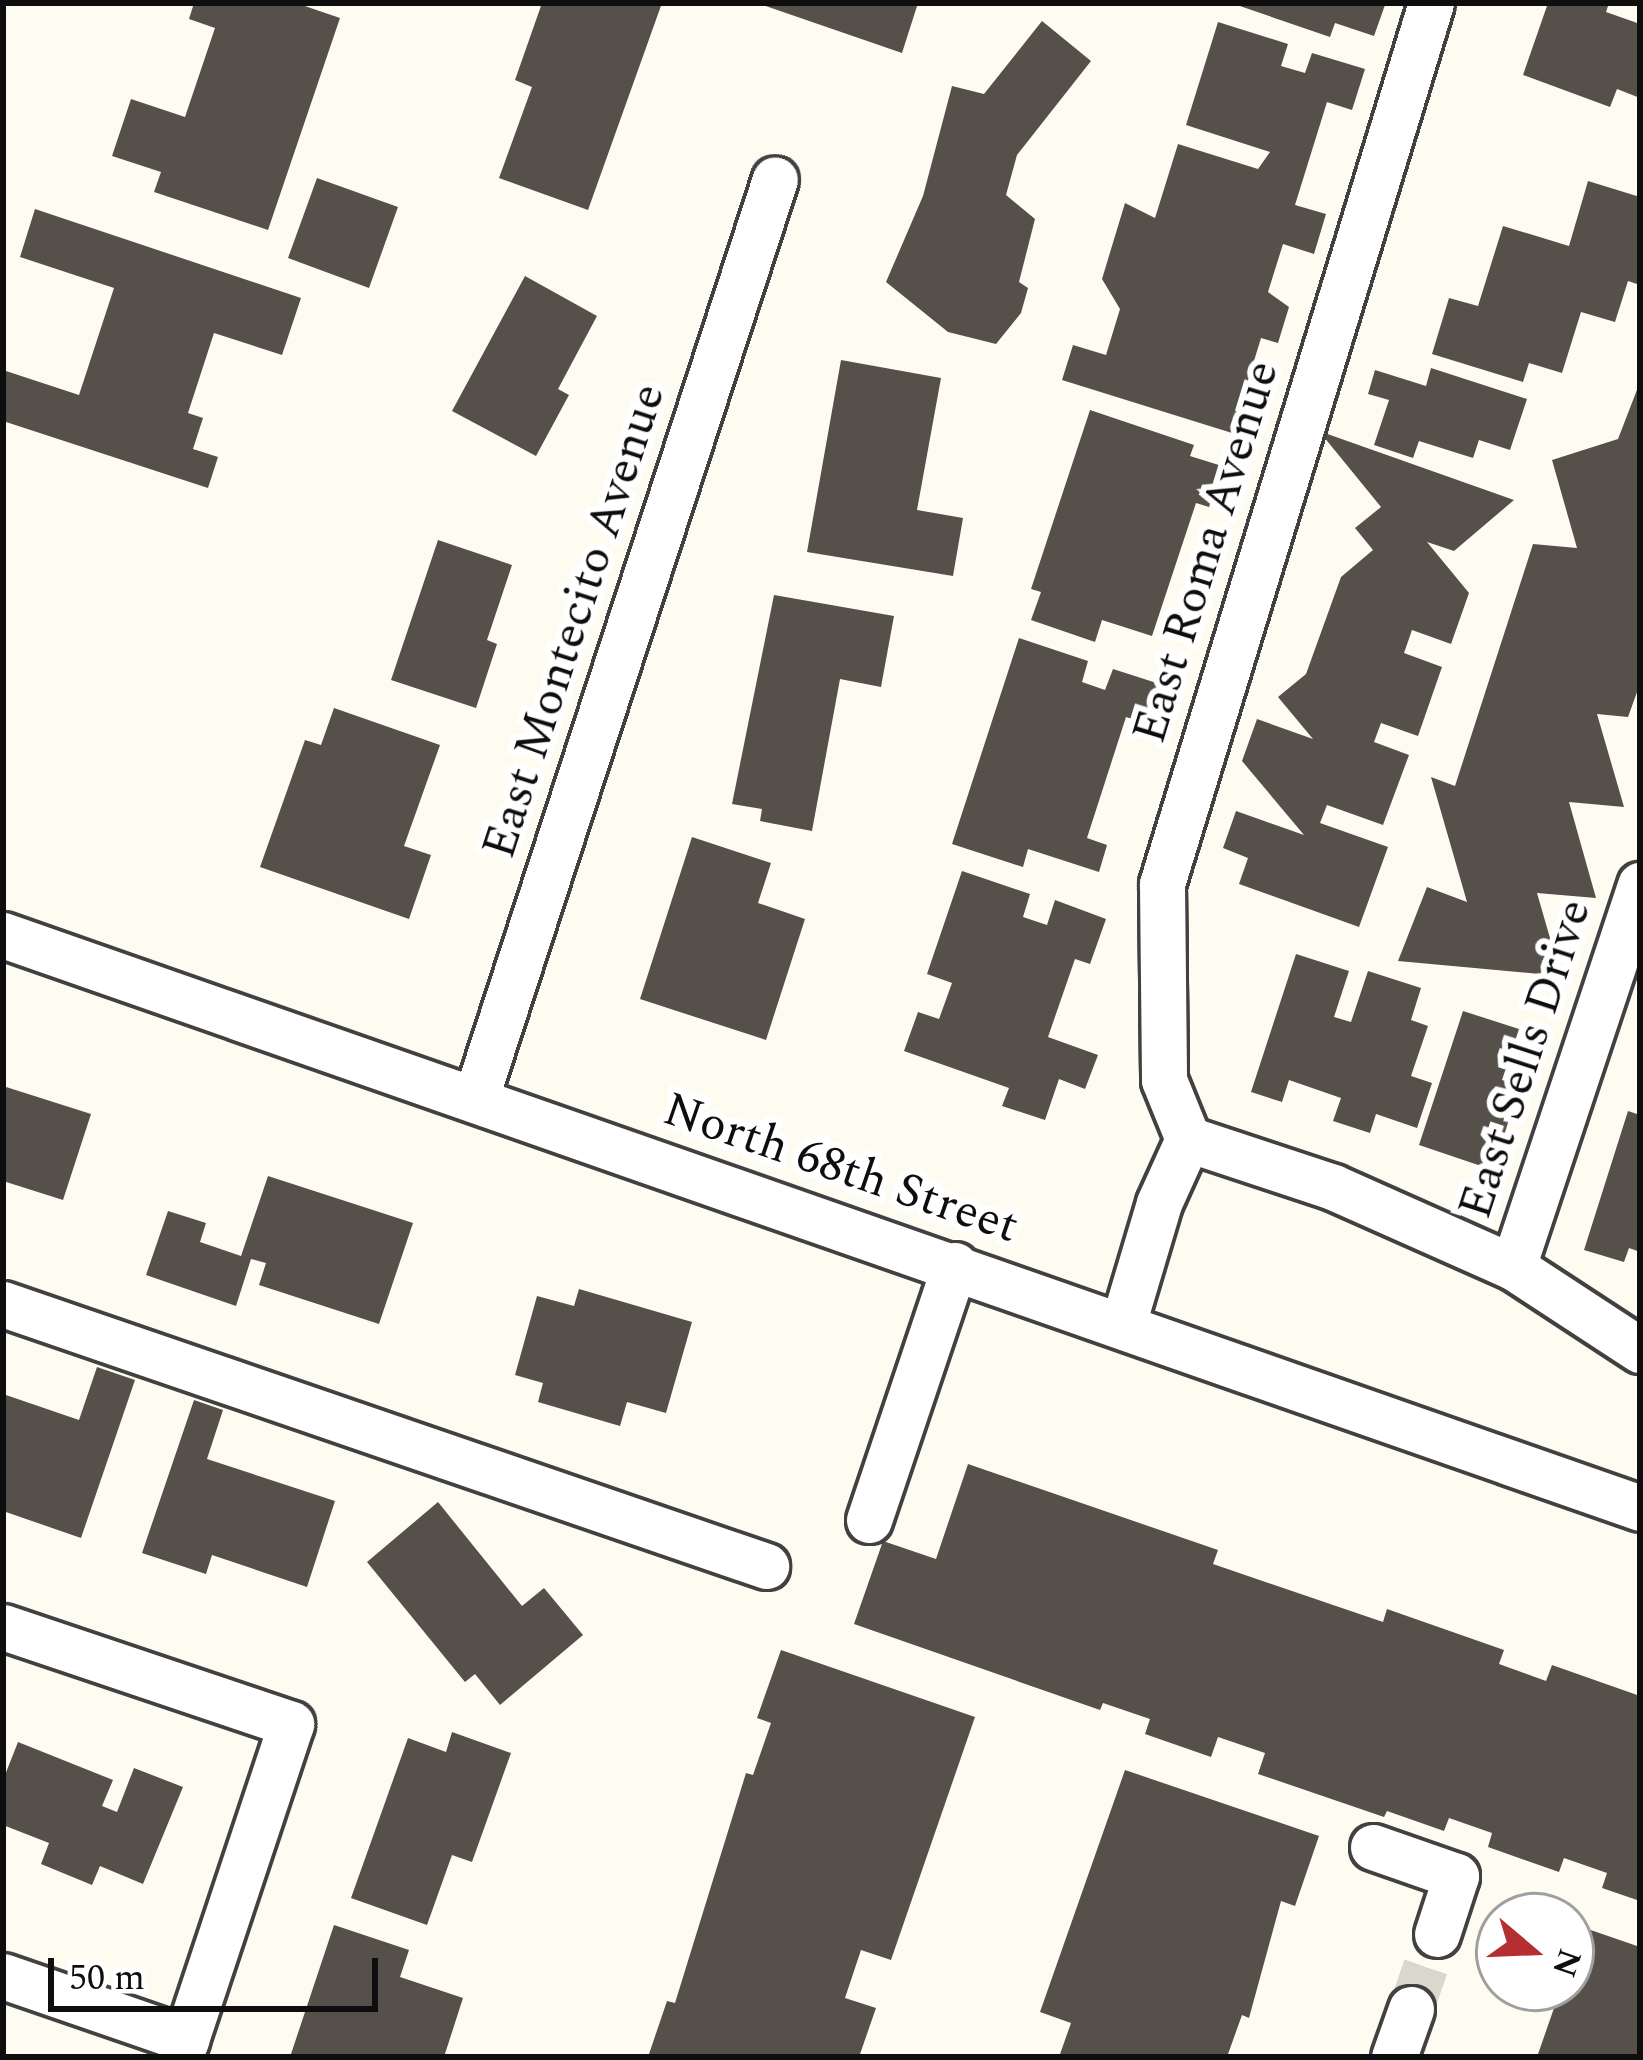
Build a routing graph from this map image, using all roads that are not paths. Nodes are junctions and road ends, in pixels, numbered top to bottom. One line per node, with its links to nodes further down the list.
1 (1431, 3): 6 (street, East Roma Avenue)
2 (775, 179): 5 (street, East Montecito Avenue)
3 (1640, 885): 8 (street, East Sells Drive)
4 (3, 935): 5 (street, North 68th Street)
5 (476, 1097): 7 (street, North 68th Street)
6 (1188, 1139): 8 (street); 10 (street)
7 (955, 1265): 10 (street, North 68th Street); 13 (street)
8 (1513, 1267): 11 (street)
9 (3, 1304): 14 (street)
10 (1124, 1324): 12 (street, North 68th Street)
11 (1640, 1350)
12 (1640, 1508)
13 (869, 1520)
14 (766, 1566)
15 (3, 1627): 20 (street)
16 (1372, 1847): 17 (street)
17 (1437, 1934)
18 (3, 1976): 20 (street)
19 (1411, 2009): 21 (street)
20 (183, 2048)
21 (1394, 2057)

